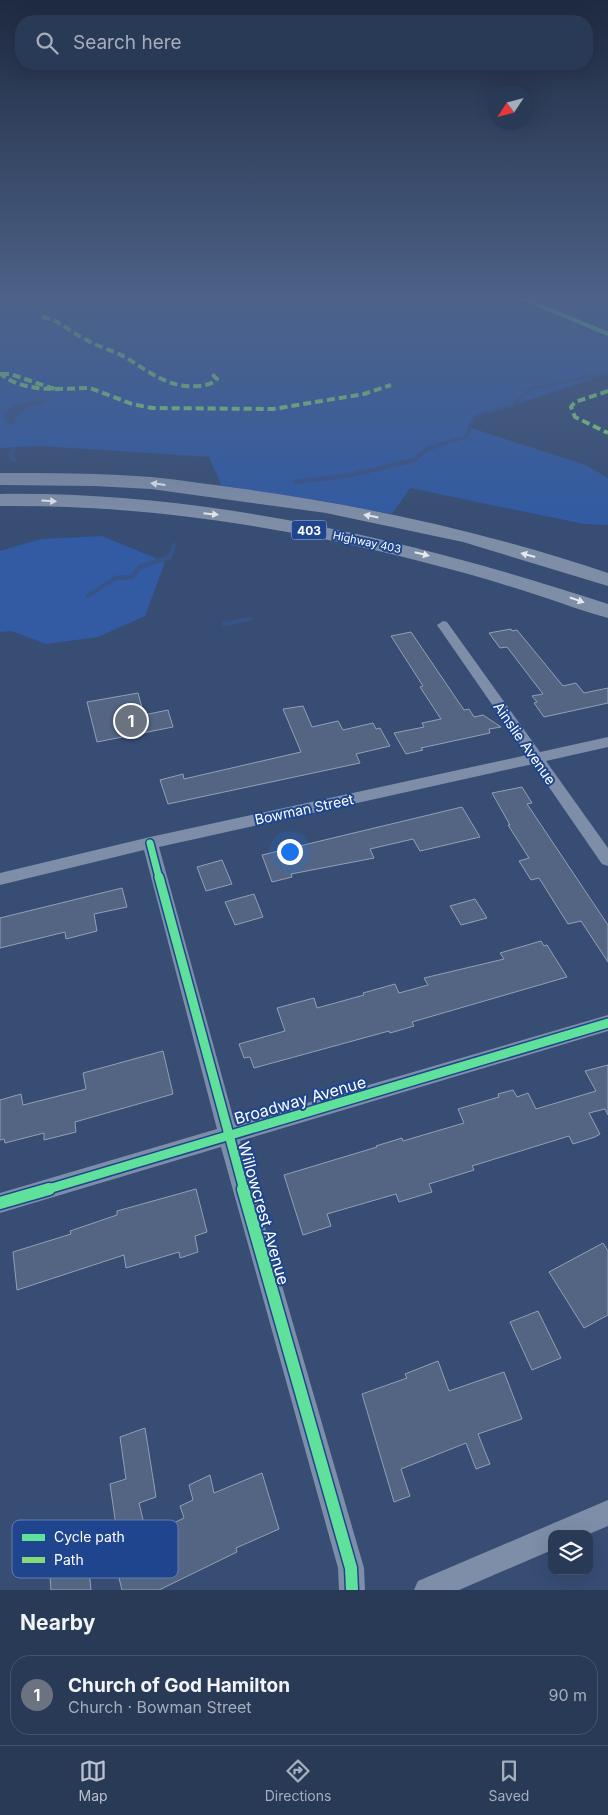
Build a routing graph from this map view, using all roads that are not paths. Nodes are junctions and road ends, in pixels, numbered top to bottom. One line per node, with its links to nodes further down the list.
1 (0, 479): 3 (highway, Highway 403 / 403, one-way to 1)
2 (0, 500): 4 (highway, Highway 403 / 403, one-way to 4)
3 (608, 580)
4 (608, 611)
5 (443, 625): 7 (street, Ainslie Avenue)
6 (608, 742): 7 (street, Bowman Street)
7 (536, 759): 8 (street, Bowman Street); 9 (street, Ainslie Avenue)
8 (150, 842): 10 (street, Bowman Street); 12 (street, Willowcrest Avenue)
9 (608, 860)
10 (0, 879)
11 (608, 1023): 12 (street, Broadway Avenue)
12 (228, 1135): 13 (street, Broadway Avenue); 17 (street, Willowcrest Avenue)
13 (0, 1203)
14 (608, 1513): 15 (street)
15 (569, 1530)
16 (548, 1539): 18 (street)
17 (352, 1590)
18 (427, 1590)

